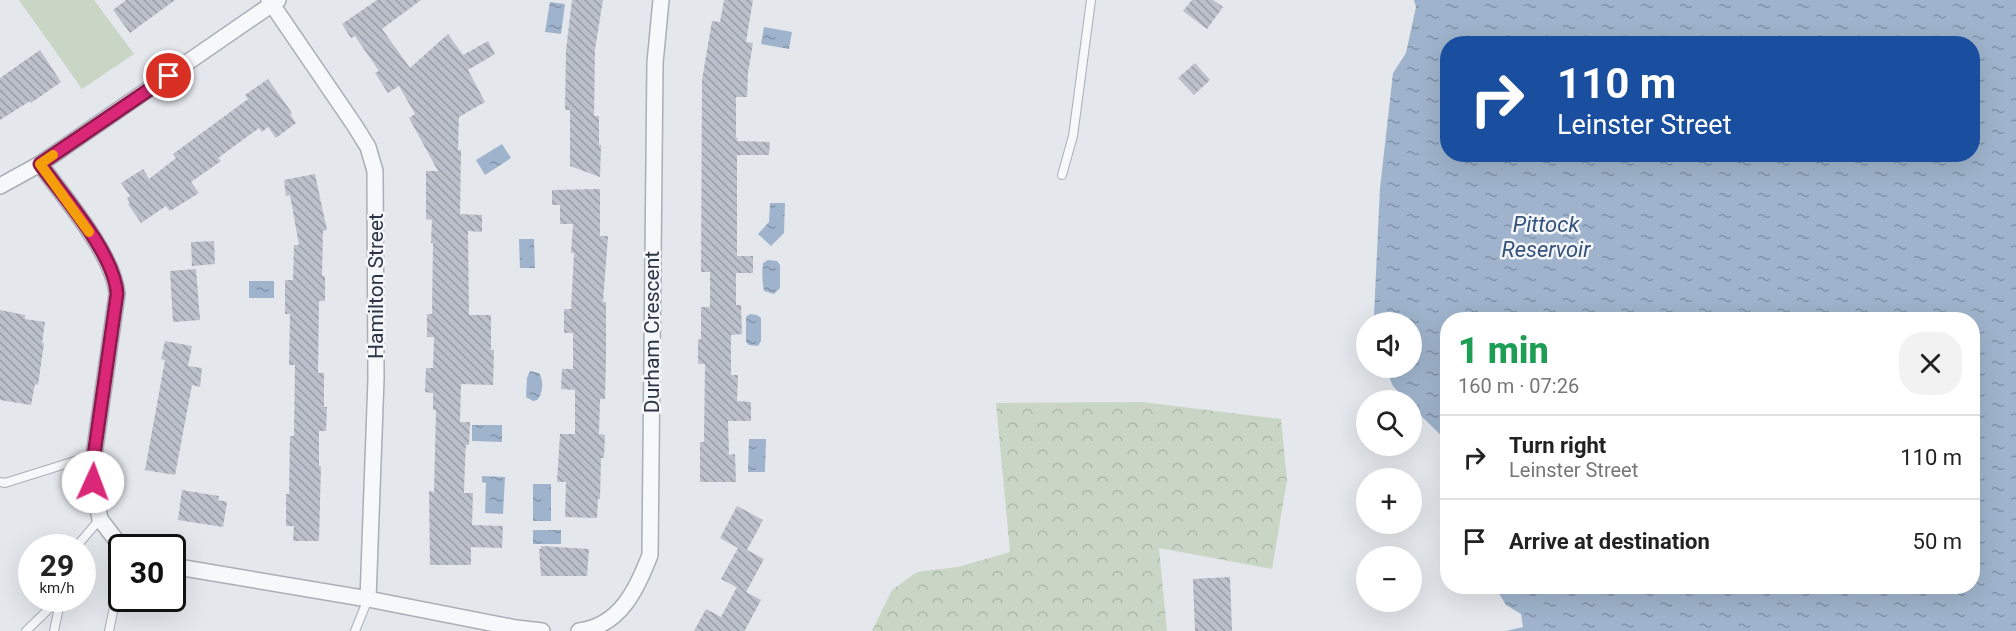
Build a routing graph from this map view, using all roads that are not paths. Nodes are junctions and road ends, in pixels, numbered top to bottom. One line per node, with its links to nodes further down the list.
1 (661, 0): 18 (street, Durham Crescent)
2 (1091, 0): 5 (lane)
3 (273, 2): 4 (street); 13 (street, Hamilton Street)
4 (40, 164): 6 (street); 7 (street)
5 (1062, 175)
6 (0, 186)
7 (94, 455): 8 (lane); 9 (street)
8 (0, 482)
9 (100, 519): 10 (lane); 11 (street)
10 (87, 534)
11 (111, 534)
12 (186, 568): 13 (street)
13 (368, 599): 22 (lane); 23 (street)
14 (46, 612): 19 (lane)
15 (57, 612): 20 (lane)
16 (112, 612): 17 (lane)
17 (109, 627): 21 (lane)
18 (589, 630)
19 (26, 631)
20 (54, 631)
21 (116, 631)
22 (355, 631)
23 (542, 631)

